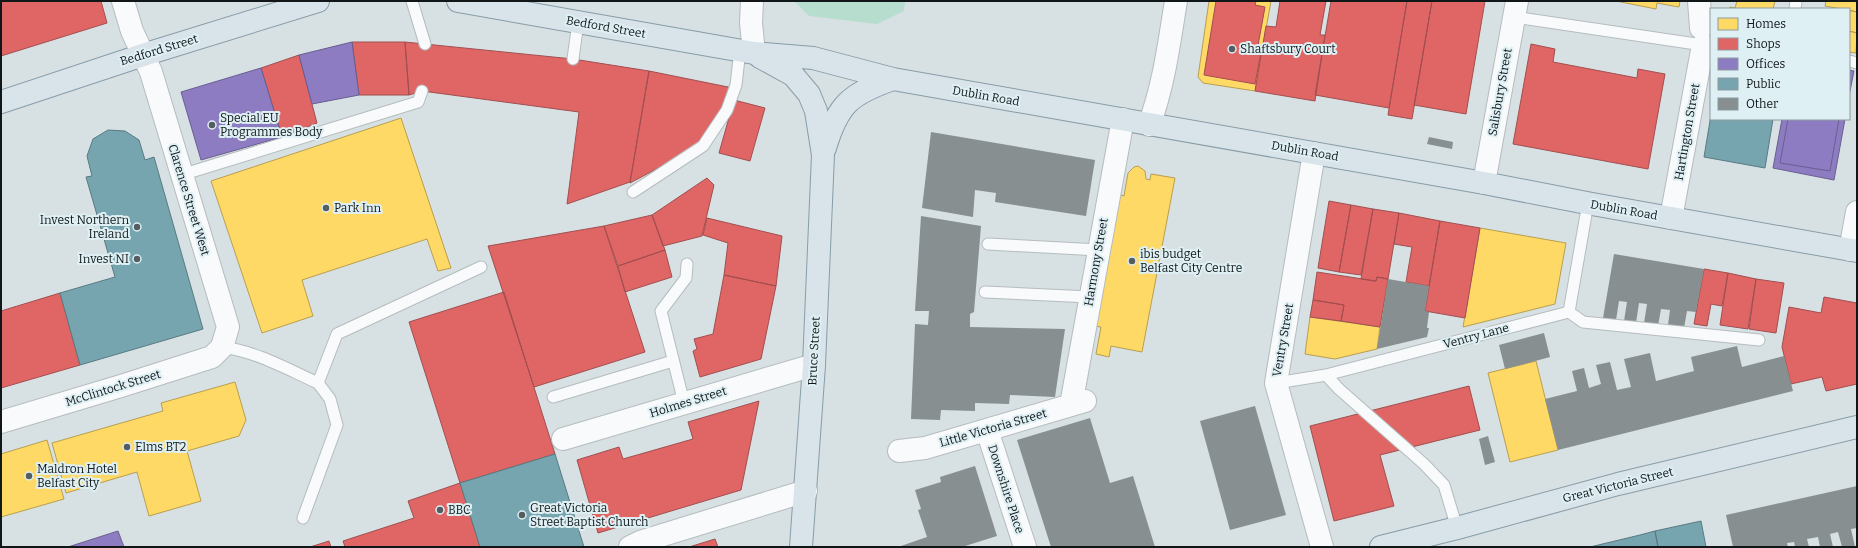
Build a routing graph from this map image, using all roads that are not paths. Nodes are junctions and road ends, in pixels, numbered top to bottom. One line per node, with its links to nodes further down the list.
1 (123, 1): 13 (street, Clarence Street West)
2 (318, 1): 13 (main road, Bedford Street)
3 (412, 1): 11 (lane)
4 (458, 1): 9 (main road, Bedford Street)
5 (752, 1): 12 (street)
6 (1176, 1): 19 (street)
7 (1699, 1): 10 (street, Hartington Street)
8 (1515, 9): 10 (lane); 23 (street, Salisbury Street)
9 (578, 22): 12 (main road, Bedford Street); 14 (lane)
10 (1702, 37): 27 (street, Hartington Street)
11 (425, 44)
12 (747, 52): 15 (main road, Dublin Road); 21 (main road, Bruce Street); 24 (lane)
13 (143, 55): 17 (main road, Bedford Street); 22 (street, Clarence Street West)
14 (574, 59)
15 (893, 79): 18 (main road, Dublin Road); 21 (main road, Bruce Street)
16 (422, 91): 22 (lane)
17 (1, 102)
18 (1123, 119): 19 (main road, Dublin Road); 29 (street, Harmony Street)
19 (1149, 125): 20 (main road, Dublin Road)
20 (1314, 153): 23 (main road, Dublin Road); 42 (street, Ventry Street)
21 (823, 155): 39 (main road, Bruce Street)
22 (181, 175): 37 (street, Clarence Street West)
23 (1484, 183): 25 (main road, Dublin Road)
24 (633, 192)
25 (1588, 203): 27 (main road, Dublin Road); 35 (lane)
26 (1857, 212): 30 (street)
27 (1671, 218): 30 (main road, Dublin Road)
28 (988, 244): 29 (lane)
29 (1099, 250): 34 (street, Harmony Street)
30 (1854, 250)
31 (688, 264): 38 (lane)
32 (481, 267): 41 (lane)
33 (985, 292): 34 (lane)
34 (1090, 297): 45 (street, Harmony Street)
35 (1569, 312): 36 (lane); 40 (lane, Ventry Lane)
36 (1759, 340)
37 (222, 347): 41 (lane); 46 (street, McClintock Street)
38 (673, 361): 43 (lane); 44 (lane)
39 (814, 365): 44 (street, Holmes Street); 51 (main road, Bruce Street)
40 (1326, 376): 42 (lane, Ventry Lane); 53 (lane)
41 (318, 383): 52 (lane)
42 (1276, 383): 57 (street, Ventry Street)
43 (553, 396)
44 (684, 403): 49 (street, Holmes Street)
45 (1079, 403): 48 (street, Little Victoria Street)
46 (1, 422)
47 (1857, 427): 53 (main road, Great Victoria Street)
48 (987, 430): 50 (street, Little Victoria Street); 56 (street, Downshire Place)
49 (563, 439)
50 (899, 451)
51 (806, 491): 54 (street); 55 (main road, Bruce Street)
52 (303, 518)
53 (1457, 528): 58 (main road, Great Victoria Street)
54 (630, 547)
55 (801, 547)
56 (1025, 547)
57 (1322, 547)
58 (1381, 547)

